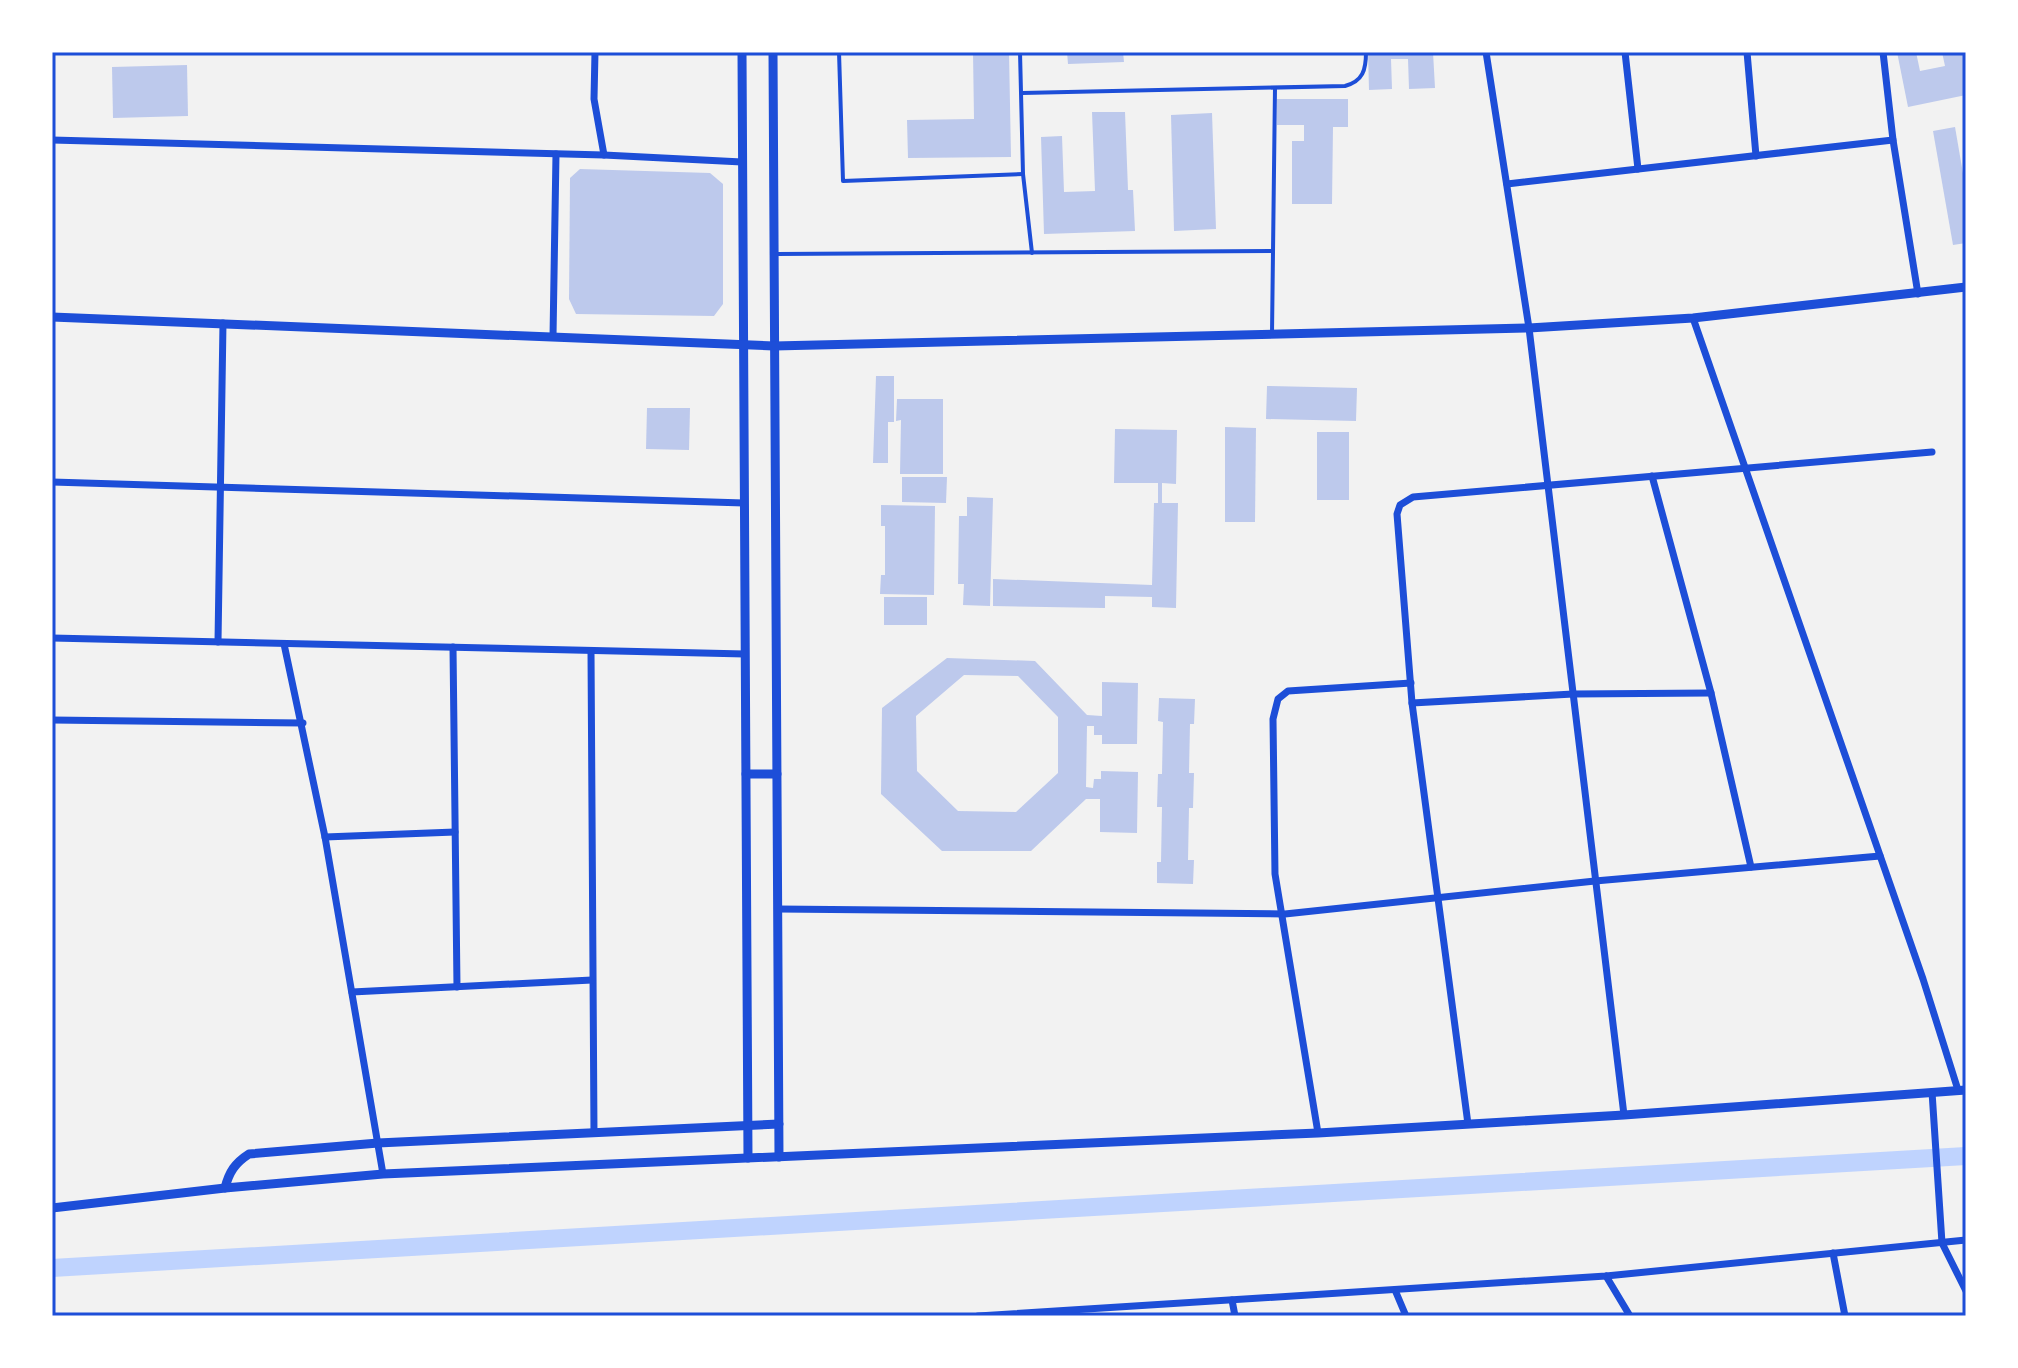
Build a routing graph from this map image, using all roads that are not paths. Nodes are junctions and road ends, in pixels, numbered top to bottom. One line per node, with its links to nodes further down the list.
1 (595, 52): 16 (street)
2 (742, 52): 18 (street)
3 (773, 52): 24 (street)
4 (839, 52): 20 (lane)
5 (1020, 52): 12 (lane)
6 (1366, 52): 11 (lane)
7 (1486, 52): 21 (street)
8 (1625, 52): 19 (street)
9 (1747, 52): 17 (street)
10 (1883, 52): 14 (street)
11 (1275, 88): 12 (lane); 22 (lane)
12 (1022, 93): 20 (lane)
13 (52, 140): 15 (street)
14 (1893, 140): 17 (street); 26 (street)
15 (556, 154): 16 (street); 32 (street)
16 (604, 155): 18 (street)
17 (1756, 156): 19 (street)
18 (742, 162): 33 (street)
19 (1638, 169): 21 (street)
20 (1023, 174): 23 (lane)
21 (1507, 184): 30 (street)
22 (1271, 251): 23 (lane); 31 (lane)
23 (1032, 253): 24 (lane)
24 (774, 254): 34 (street)
25 (1966, 287): 26 (street)
26 (1918, 294): 28 (street)
27 (52, 317): 29 (street)
28 (1693, 318): 30 (street); 36 (street)
29 (223, 323): 32 (street); 40 (street)
30 (1529, 328): 31 (street); 39 (street)
31 (1272, 334): 34 (street)
32 (553, 337): 33 (street)
33 (744, 345): 34 (street); 41 (street)
34 (774, 346): 55 (street)
35 (1932, 452): 36 (street)
36 (1747, 468): 37 (street); 58 (street)
37 (1652, 476): 39 (street); 49 (street)
38 (52, 482): 40 (street)
39 (1548, 485): 48 (street); 50 (street)
40 (221, 487): 41 (street); 43 (street)
41 (744, 503): 47 (street)
42 (52, 638): 43 (street)
43 (218, 642): 44 (street)
44 (284, 644): 45 (street); 53 (street)
45 (453, 647): 46 (street); 56 (street)
46 (591, 651): 47 (street); 64 (street)
47 (745, 654): 54 (street)
48 (1411, 683): 51 (street); 63 (street)
49 (1711, 693): 50 (street); 59 (street)
50 (1573, 694): 51 (street); 60 (street)
51 (1412, 703): 61 (street)
52 (52, 720): 53 (street)
53 (303, 723): 57 (street)
54 (746, 774): 55 (street); 72 (street)
55 (777, 774): 62 (street)
56 (455, 832): 57 (street); 65 (street)
57 (325, 837): 66 (street)
58 (1880, 856): 59 (street); 67 (street)
59 (1751, 867): 60 (street)
60 (1595, 881): 61 (street); 69 (street)
61 (1439, 898): 63 (street); 71 (street)
62 (778, 909): 63 (street); 70 (street)
63 (1281, 914): 74 (street)
64 (592, 980): 65 (street); 73 (street)
65 (457, 987): 66 (street)
66 (352, 992): 75 (street)
67 (1962, 1090): 68 (street)
68 (1932, 1092): 69 (street); 82 (street)
69 (1624, 1115): 71 (street)
70 (779, 1124): 72 (street); 76 (street)
71 (1468, 1124): 74 (street)
72 (748, 1125): 73 (street); 77 (street)
73 (594, 1133): 75 (street)
74 (1318, 1133): 76 (street)
75 (378, 1143): 78 (street); 79 (street)
76 (779, 1157): 77 (street)
77 (748, 1158): 78 (street)
78 (383, 1174): 79 (street)
79 (225, 1188): 80 (street)
80 (52, 1208)
81 (1966, 1240): 82 (street)
82 (1942, 1243): 83 (street); 86 (street)
83 (1833, 1253): 84 (street); 93 (street)
84 (1606, 1276): 85 (street); 92 (street)
85 (1395, 1290): 87 (street); 91 (street)
86 (1966, 1291)
87 (1232, 1300): 88 (street); 90 (street)
88 (1081, 1313): 89 (street)
89 (978, 1316)
90 (1235, 1316)
91 (1406, 1316)
92 (1630, 1316)
93 (1845, 1316)

